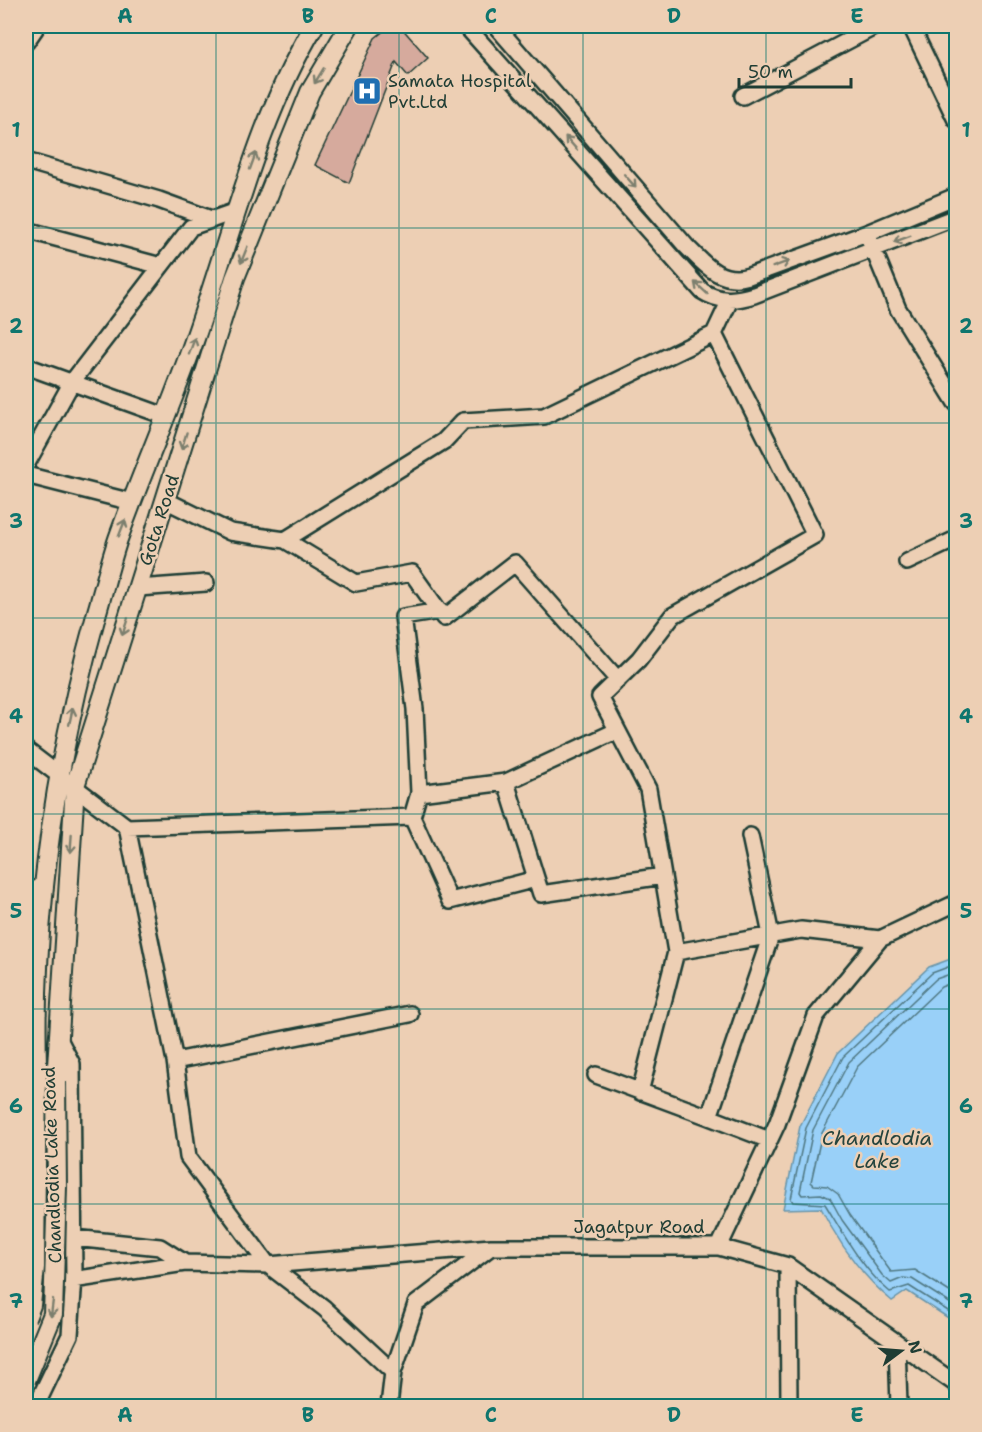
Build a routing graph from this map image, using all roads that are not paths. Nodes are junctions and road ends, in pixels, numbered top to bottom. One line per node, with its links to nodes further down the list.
1 (26, 26): 9 (street)
2 (37, 26): 9 (street)
3 (314, 26): 16 (main road, Gota Road, one-way to 3)
4 (349, 26): 31 (main road, Gota Road, one-way to 31)
5 (466, 26): 12 (street)
6 (496, 26): 11 (street)
7 (876, 26): 10 (street)
8 (911, 26): 13 (street)
9 (26, 40)
10 (743, 96)
11 (556, 97): 12 (street); 20 (street, one-way to 20)
12 (542, 110): 23 (street, one-way to 12)
13 (957, 120)
14 (26, 161): 18 (street)
15 (957, 196): 20 (street)
16 (236, 211): 18 (street); 28 (main road, Gota Road, one-way to 16)
17 (957, 217): 21 (street, one-way to 21)
18 (211, 219): 22 (street)
19 (26, 230): 22 (street)
20 (867, 233): 21 (street)
21 (874, 250): 23 (street); 27 (street)
22 (161, 266): 26 (street)
23 (730, 300): 24 (street)
24 (714, 334): 34 (street); 39 (street)
25 (26, 366): 26 (street)
26 (72, 382): 28 (street); 29 (street)
27 (957, 403)
28 (165, 416): 32 (main road, Gota Road)
29 (26, 465)
30 (26, 476): 32 (street)
31 (165, 500): 34 (street); 37 (main road, Gota Road)
32 (132, 502): 42 (main road, Gota Road, one-way to 32)
33 (957, 539): 35 (street)
34 (285, 540): 38 (street)
35 (907, 562)
36 (206, 583): 37 (street)
37 (138, 588): 44 (main road, Gota Road, one-way to 44)
38 (440, 611): 39 (street); 45 (street)
39 (618, 680): 40 (street)
40 (616, 731): 43 (street); 49 (street)
41 (26, 750): 42 (street)
42 (60, 774): 44 (street); 51 (main road, Gota Road)
43 (506, 782): 45 (street); 50 (street)
44 (75, 786): 47 (street); 60 (main road, Gota Road, one-way to 60)
45 (419, 793): 46 (street)
46 (412, 817): 47 (street); 50 (street)
47 (127, 827): 61 (street)
48 (750, 836): 54 (street)
49 (663, 876): 50 (street); 56 (street)
50 (536, 879)
51 (45, 886): 52 (street); 57 (main road, Gota Road)
52 (26, 891)
53 (957, 903): 55 (street, Jagatpur Road)
54 (771, 935): 55 (street); 56 (street); 64 (street)
55 (880, 939): 65 (street, Jagatpur Road)
56 (676, 952): 63 (street)
57 (36, 1007): 59 (street); 74 (main road, Gota Road, bridge)
58 (410, 1014): 61 (street)
59 (26, 1037)
60 (58, 1039): 66 (street, Chandlodia Lake Road); 77 (main road, Gota Road, one-way to 77, bridge)
61 (175, 1061): 70 (street)
62 (596, 1075): 63 (street)
63 (640, 1092): 64 (street)
64 (709, 1117): 65 (street)
65 (769, 1140): 68 (street, Jagatpur Road)
66 (74, 1238): 69 (street); 72 (street, Chandlodia Lake Road)
67 (491, 1247): 68 (street, Jagatpur Road); 70 (street, Jagatpur Road); 76 (street)
68 (720, 1247): 71 (street)
69 (186, 1263): 70 (street, Chandlodia Lake Road); 72 (street, Chandlodia Lake Road)
70 (268, 1265): 76 (street)
71 (788, 1266): 75 (street); 81 (street)
72 (74, 1277): 73 (street); 79 (street)
73 (26, 1287)
74 (26, 1318)
75 (897, 1343): 78 (street); 82 (street)
76 (393, 1372): 80 (street)
77 (26, 1380)
78 (957, 1384)
79 (36, 1407)
80 (389, 1407)
81 (789, 1407)
82 (899, 1407)

